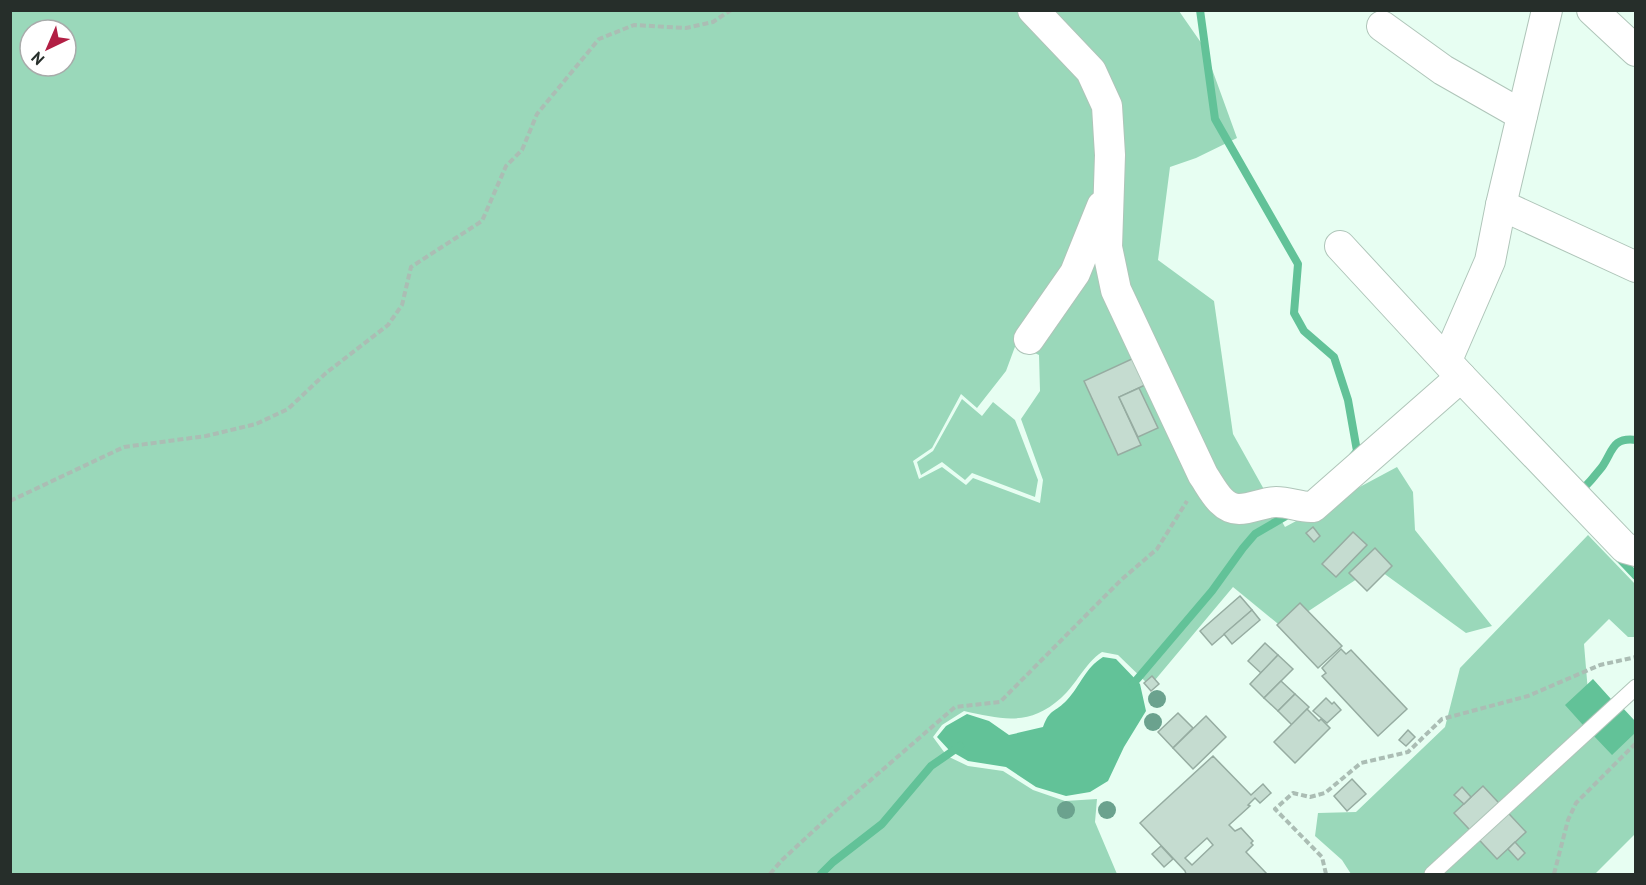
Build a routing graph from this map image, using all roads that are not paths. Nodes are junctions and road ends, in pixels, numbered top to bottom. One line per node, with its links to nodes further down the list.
1 (1033, 10): 7 (street)
2 (1547, 10): 6 (street)
3 (1592, 10): 5 (street)
4 (1382, 26): 6 (street)
5 (1635, 51)
6 (1522, 116): 8 (street)
7 (1108, 193): 11 (street); 12 (street)
8 (1501, 205): 10 (street); 12 (street)
9 (1340, 246): 12 (street)
10 (1634, 262)
11 (1029, 339)
12 (1454, 369): 13 (street)
13 (1635, 551)
14 (1635, 687): 15 (lane)
15 (1432, 874)

